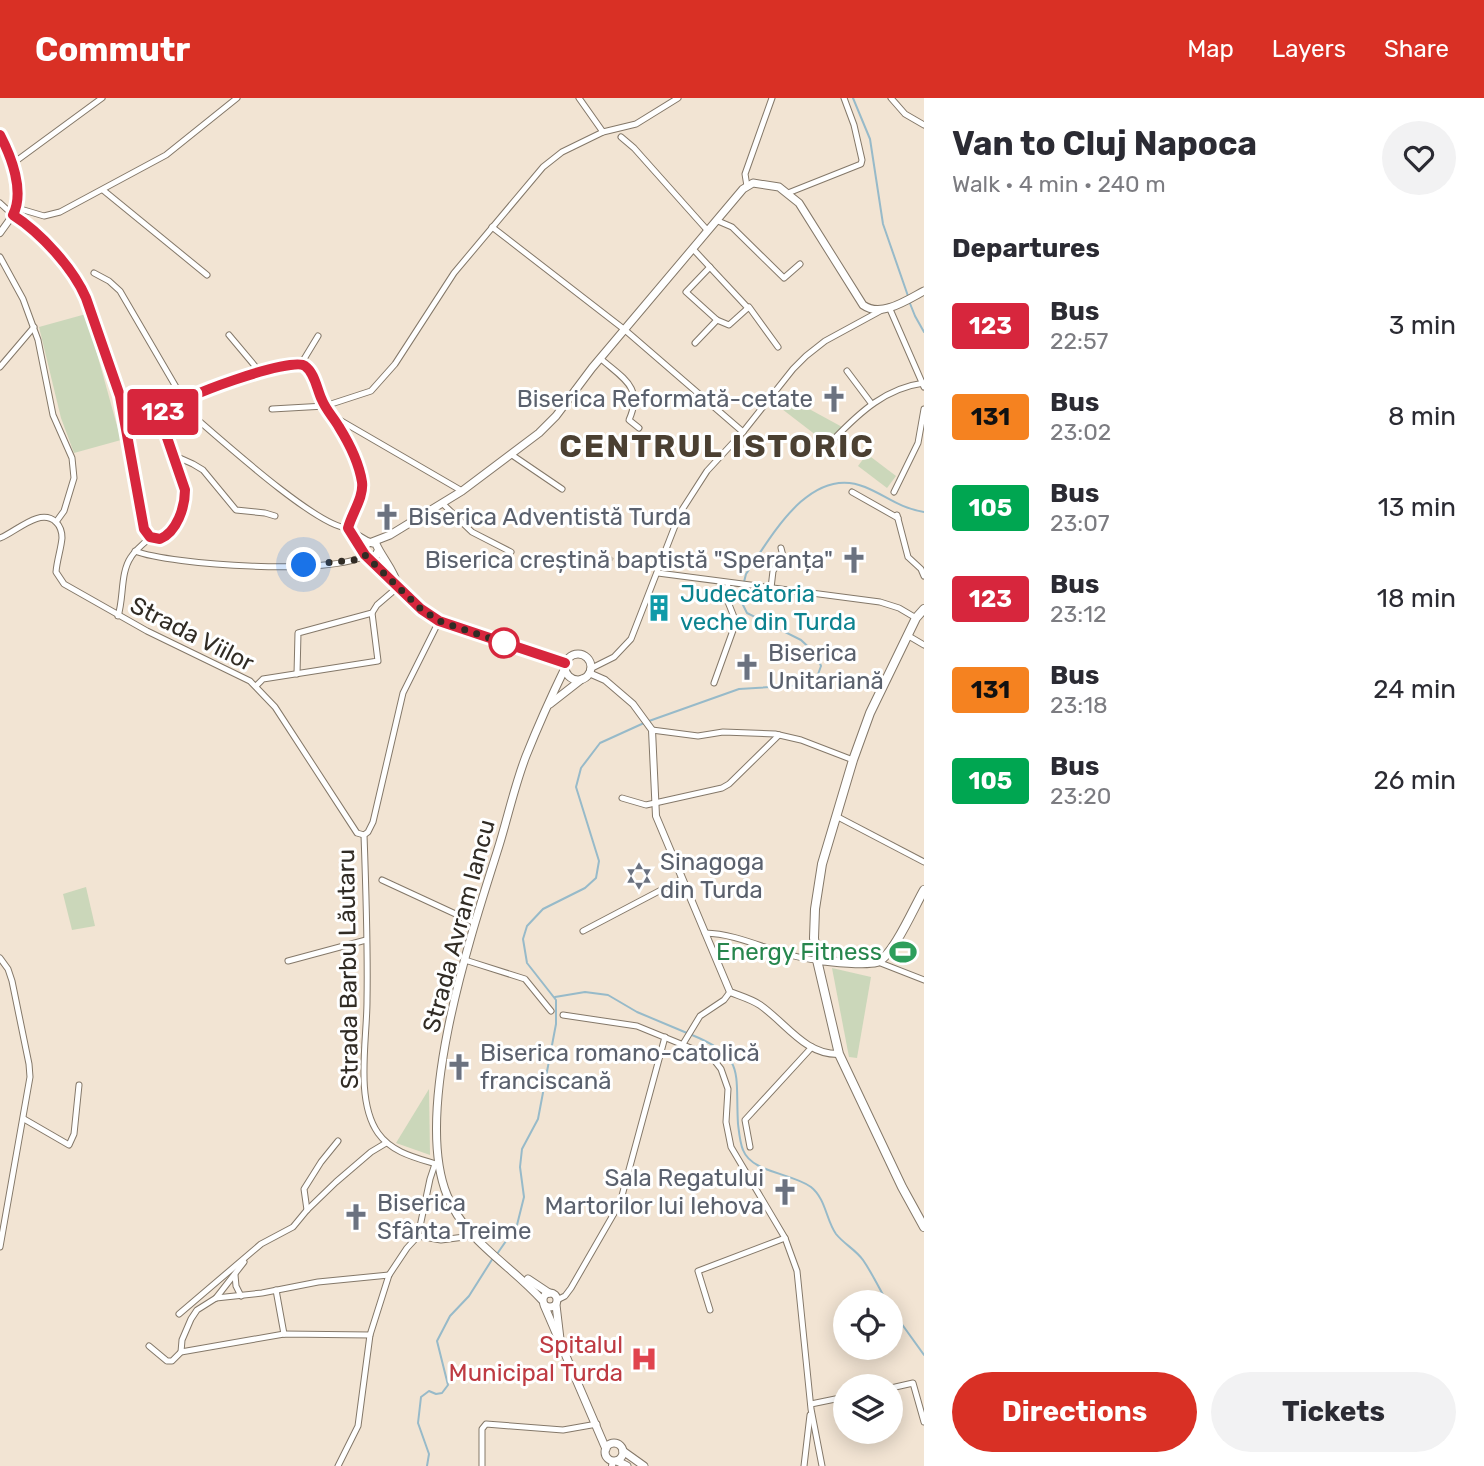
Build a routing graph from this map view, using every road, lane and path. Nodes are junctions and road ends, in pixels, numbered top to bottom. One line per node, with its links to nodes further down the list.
1 (102, 98): 12 (street)
2 (237, 98): 14 (street)
3 (579, 98): 9 (street)
4 (678, 98): 9 (street)
5 (772, 98): 13 (street)
6 (844, 98): 15 (street)
7 (891, 98): 8 (street)
8 (924, 125)
9 (603, 132): 20 (street)
10 (0, 135): 12 (street)
11 (621, 138): 21 (street)
12 (12, 164): 17 (street)
13 (747, 186): 15 (main road); 19 (main road)
14 (103, 190): 17 (street); 28 (street)
15 (788, 193): 30 (main road)
16 (0, 203): 18 (street)
17 (17, 208): 18 (street)
18 (13, 215): 22 (street); 64 (street)
19 (718, 221): 21 (main road); 25 (street)
20 (492, 227): 34 (street); 47 (street)
21 (708, 231): 23 (main road)
22 (0, 233)
23 (693, 249): 26 (street); 34 (main road)
24 (0, 257): 33 (street)
25 (800, 264)
26 (710, 267): 31 (street); 32 (street)
27 (94, 273): 45 (street)
28 (207, 275)
29 (924, 291): 30 (main road)
30 (887, 308): 44 (street); 52 (street)
31 (748, 309): 32 (street); 38 (street)
32 (717, 320): 37 (street)
33 (34, 327): 41 (street); 62 (street)
34 (625, 330): 39 (main road); 52 (street)
35 (229, 334): 43 (street)
36 (317, 336): 40 (street)
37 (695, 343)
38 (778, 347)
39 (600, 358): 51 (street); 54 (main road)
40 (302, 364): 43 (street); 47 (street)
41 (0, 367)
42 (847, 370): 46 (street)
43 (260, 372): 45 (street)
44 (924, 385): 46 (street)
45 (180, 400): 55 (street); 63 (street)
46 (872, 403): 53 (street)
47 (325, 407): 48 (street); 50 (street)
48 (272, 409)
49 (924, 409): 59 (street)
50 (331, 415): 57 (street); 63 (street)
51 (639, 428)
52 (743, 432): 72 (street)
53 (834, 439)
54 (512, 455): 56 (street); 57 (main road)
55 (173, 456): 61 (street); 64 (street)
56 (562, 489)
57 (461, 491): 60 (main road)
58 (852, 492): 73 (street)
59 (894, 492)
60 (442, 503): 66 (main road); 70 (street)
61 (275, 516)
62 (56, 522): 65 (street); 79 (street, Strada Viilor)
63 (348, 528): 66 (street); 71 (street)
64 (150, 537): 68 (street)
65 (0, 538)
66 (370, 542): 69 (main road); 71 (main road)
67 (781, 548): 76 (street)
68 (135, 551): 71 (street); 79 (street)
69 (378, 551): 71 (main road); 75 (main road)
70 (511, 552)
71 (366, 555): 75 (main road)
72 (658, 573): 74 (street); 85 (street)
73 (924, 576)
74 (730, 583): 76 (street); 87 (street)
75 (398, 587): 78 (street); 81 (main road)
76 (771, 588): 80 (street)
77 (924, 609): 80 (main road)
78 (372, 613): 86 (street); 86 (street)
79 (118, 616): 88 (street, Strada Viilor)
80 (916, 618): 82 (main road)
81 (439, 621): 84 (main road); 98 (street, Strada Barbu Lăutaru)
82 (907, 635): 83 (street); 94 (main road)
83 (924, 645)
84 (565, 666): 85 (main road); 85 (main road); 89 (main road, Strada Avram Iancu)
85 (587, 673): 89 (main road, Strada Avram Iancu); 90 (street)
86 (297, 674): 88 (street)
87 (714, 683)
88 (256, 686): 98 (street, Strada Viilor)
89 (547, 708): 103 (main road, Strada Avram Iancu)
90 (651, 728): 91 (street); 96 (street)
91 (760, 733): 92 (street); 93 (street)
92 (779, 735): 93 (street); 94 (street)
93 (766, 747): 96 (street)
94 (853, 760): 97 (main road)
95 (622, 798): 96 (street)
96 (654, 804): 100 (street)
97 (836, 816): 99 (street); 109 (main road)
98 (364, 835): 106 (street, Strada Barbu Lăutaru)
99 (924, 862)
100 (682, 879): 104 (street); 105 (street)
101 (382, 880): 103 (street)
102 (924, 890): 111 (main road)
103 (475, 923): 108 (main road, Strada Avram Iancu)
104 (583, 931)
105 (704, 933): 109 (street); 113 (street)
106 (366, 940): 110 (street); 123 (street, Strada Barbu Lăutaru)
107 (0, 958): 121 (street)
108 (465, 960): 114 (street); 125 (main road, Strada Avram Iancu)
109 (817, 960): 111 (main road); 119 (main road)
110 (288, 961)
111 (877, 962): 112 (street)
112 (924, 980)
113 (730, 992): 117 (street); 118 (street)
114 (551, 1011)
115 (563, 1015): 116 (street)
116 (665, 1037): 117 (street); 140 (street)
117 (683, 1044): 130 (street)
118 (812, 1047): 119 (street); 124 (street)
119 (839, 1054): 127 (main road)
120 (79, 1085): 121 (street)
121 (24, 1119): 131 (street)
122 (338, 1142): 126 (street)
123 (386, 1143): 125 (street); 126 (street)
124 (750, 1147)
125 (437, 1165): 128 (street); 129 (main road, Strada Avram Iancu)
126 (307, 1210): 132 (street)
127 (924, 1227)
128 (418, 1236): 129 (street); 135 (street)
129 (472, 1236): 133 (main road, Strada Avram Iancu)
130 (785, 1238): 142 (street); 151 (street)
131 (0, 1247)
132 (248, 1255): 134 (street); 143 (street)
133 (512, 1269): 137 (main road); 141 (main road)
134 (235, 1275): 138 (street); 139 (street)
135 (389, 1275): 136 (street); 145 (street)
136 (276, 1290): 138 (street); 144 (street)
137 (549, 1293): 140 (main road); 141 (main road)
138 (241, 1296): 139 (street)
139 (216, 1298): 148 (street)
140 (556, 1302): 141 (main road); 146 (main road)
141 (543, 1303): 146 (main road)
142 (710, 1310)
143 (179, 1314)
144 (284, 1334): 145 (street); 148 (street)
145 (370, 1335): 160 (street)
146 (560, 1340): 152 (main road)
147 (149, 1346): 148 (street)
148 (181, 1352)
149 (903, 1385): 153 (street)
150 (833, 1400): 151 (street)
151 (811, 1406): 157 (street); 158 (street)
152 (596, 1422): 154 (main road); 155 (main road); 161 (street)
153 (924, 1422)
154 (614, 1444): 155 (main road); 156 (main road)
155 (606, 1449): 159 (main road)
156 (623, 1451): 159 (main road); 163 (main road)
157 (806, 1454): 158 (street); 164 (street)
158 (821, 1454): 165 (street)
159 (614, 1463): 162 (main road)
160 (338, 1466)
161 (482, 1466)
162 (627, 1466)
163 (644, 1466)
164 (804, 1466)
165 (822, 1466)

